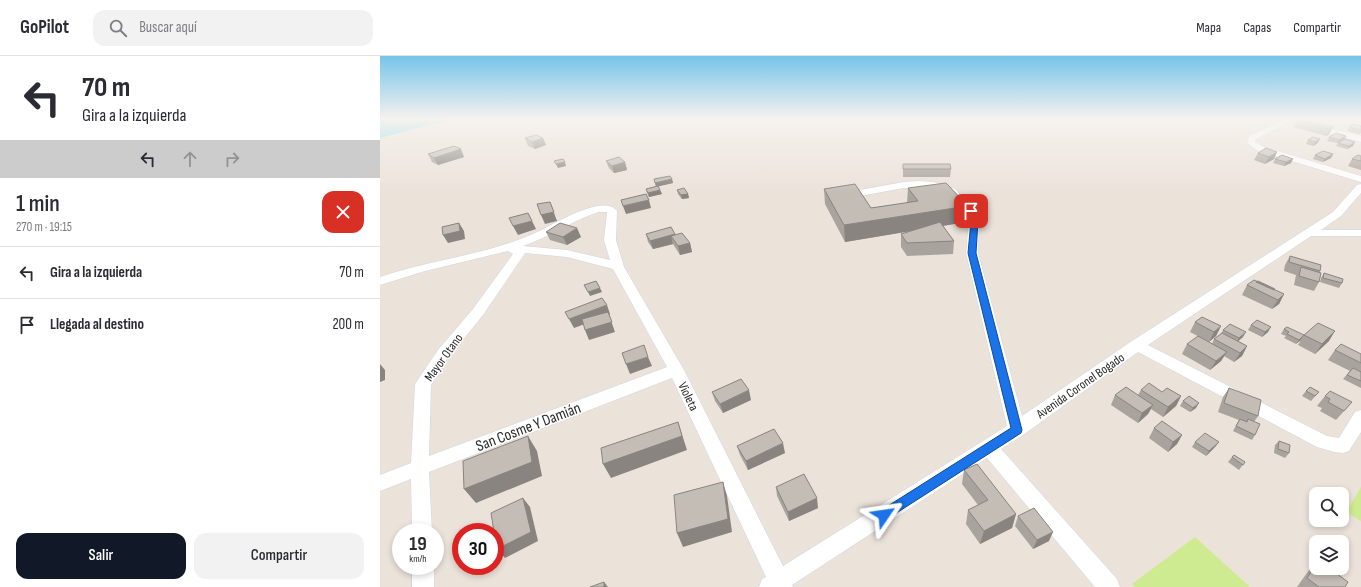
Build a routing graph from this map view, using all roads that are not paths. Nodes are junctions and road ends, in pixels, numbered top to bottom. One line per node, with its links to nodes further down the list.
1 (1252, 144): 2 (street)
2 (1361, 180)
3 (1361, 187): 5 (street, Avenida Coronel Bogado)
4 (832, 197): 14 (street)
5 (1309, 232): 6 (street); 11 (street, Avenida Coronel Bogado)
6 (1361, 233)
7 (522, 249): 8 (street); 9 (street); 16 (street, Mayor Otano)
8 (495, 251): 9 (street, Violeta); 10 (street)
9 (618, 267): 12 (street, Violeta)
10 (380, 280)
11 (1137, 345): 13 (street); 14 (street, Avenida Coronel Bogado)
12 (676, 370): 16 (street, San Cosme Y Damián); 20 (street, Violeta)
13 (1361, 417)
14 (1017, 430): 15 (street, Avenida Coronel Bogado)
15 (989, 448): 20 (street, Avenida Coronel Bogado); 22 (street)
16 (420, 467): 17 (street, San Cosme Y Damián); 18 (street, Mayor Otano)
17 (380, 483)
18 (422, 523)
19 (423, 575): 21 (street)
20 (778, 585)
21 (423, 587)
22 (1109, 587)

